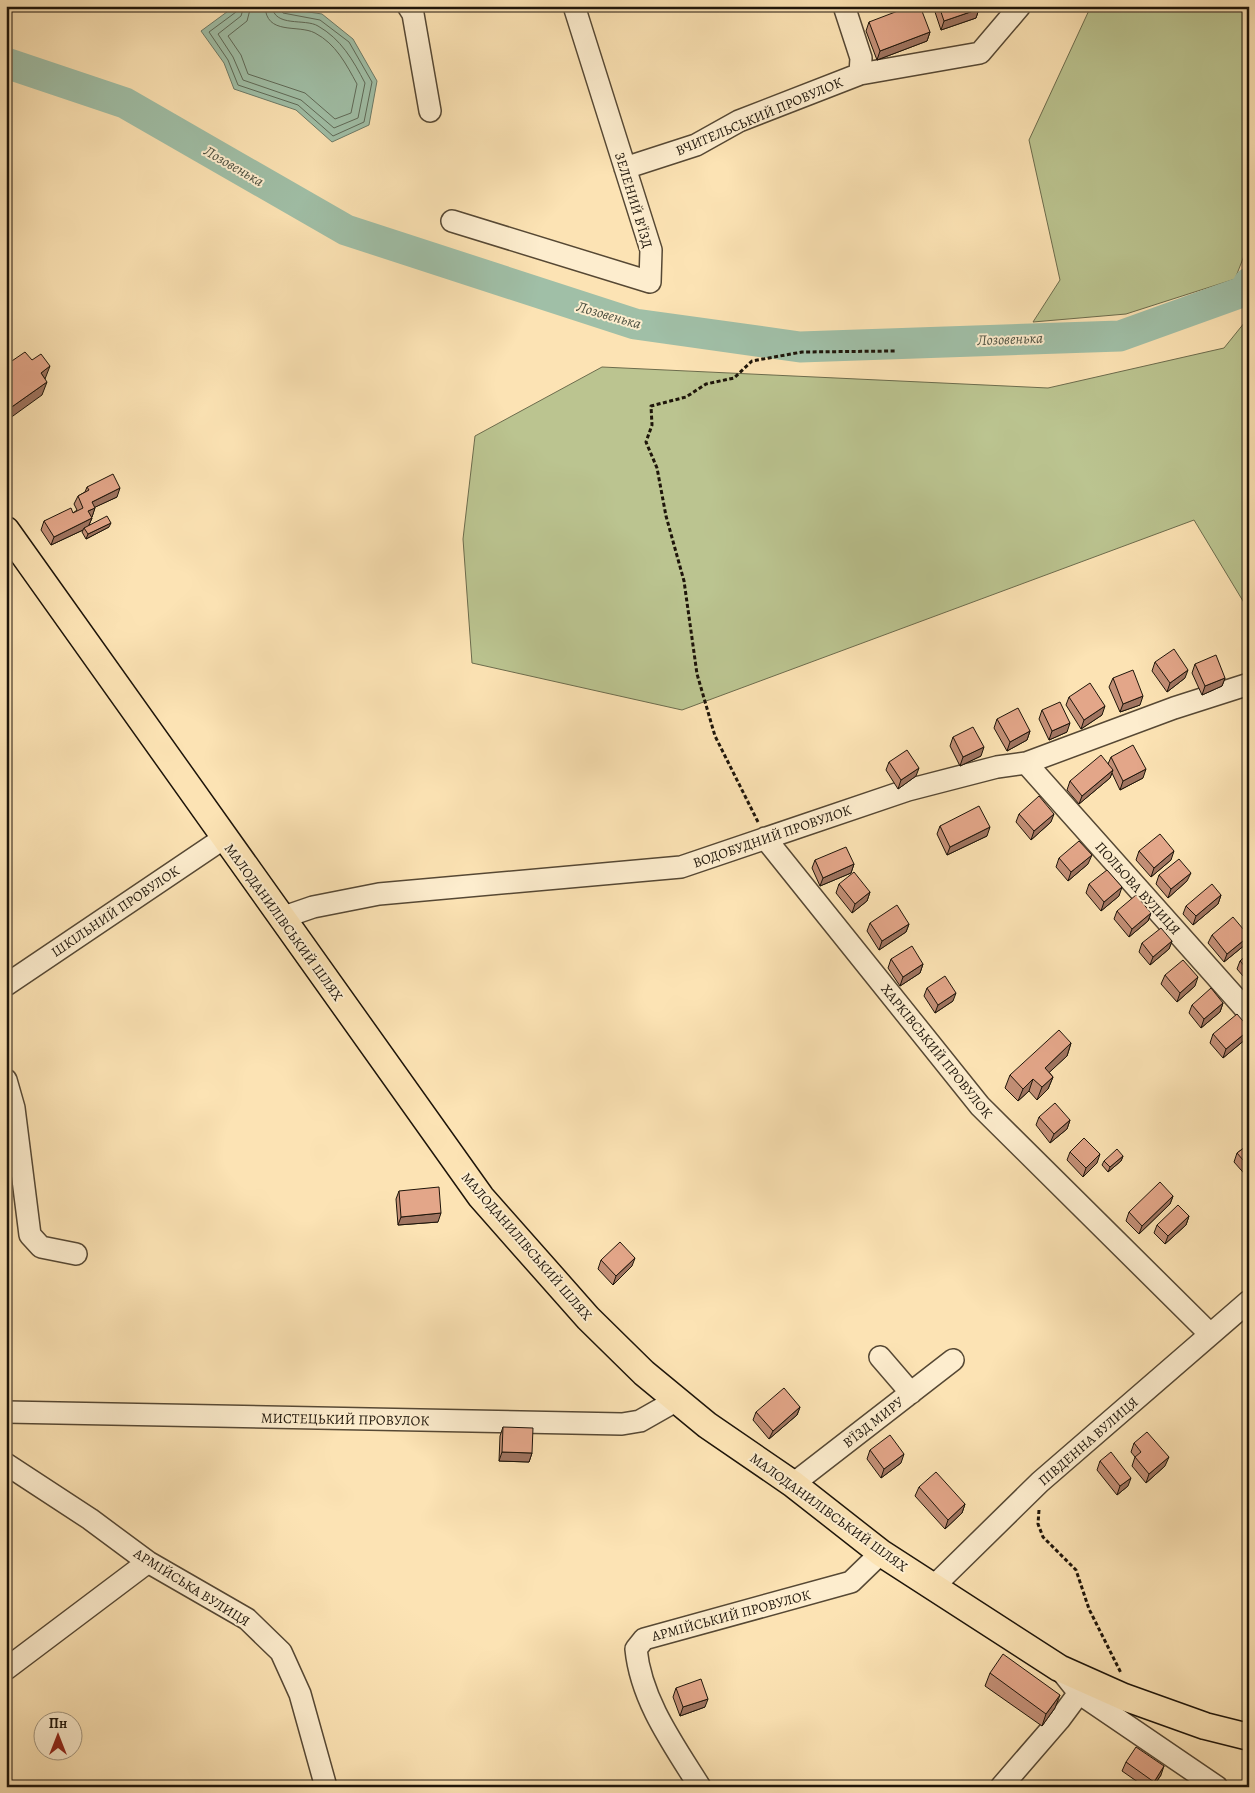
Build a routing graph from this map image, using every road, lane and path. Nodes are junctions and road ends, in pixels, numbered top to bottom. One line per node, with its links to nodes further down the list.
1 (408, 6): 6 (street)
2 (574, 6): 7 (street, ЗЕЛЕНИЙ В’ЇЗД)
3 (844, 6): 5 (street)
4 (1020, 6): 5 (street, ВЧИТЕЛЬСЬКИЙ ПРОВУЛОК)
5 (860, 74): 7 (street, ВЧИТЕЛЬСЬКИЙ ПРОВУЛОК)
6 (430, 111)
7 (625, 168): 8 (street, ЗЕЛЕНИЙ В’ЇЗД)
8 (452, 221)
9 (895, 351): 14 (path)
10 (6, 530): 13 (main road, МАЛОДАНИЛІВСЬКИЙ ШЛЯХ)
11 (1249, 684): 12 (street, ВОДОБУДНИЙ ПРОВУЛОК)
12 (1026, 763): 14 (street, ВОДОБУДНИЙ ПРОВУЛОК); 17 (street, ПОЛЬОВА ВУЛИЦЯ)
13 (224, 838): 15 (main road, МАЛОДАНИЛІВСЬКИЙ ШЛЯХ); 16 (street, ШКІЛЬНИЙ ПРОВУЛОК)
14 (765, 838): 15 (street, ВОДОБУДНИЙ ПРОВУЛОК); 21 (street, ХАРКІВСЬКИЙ ПРОВУЛОК)
15 (281, 918): 25 (main road, МАЛОДАНИЛІВСЬКИЙ ШЛЯХ)
16 (6, 985)
17 (1249, 1013)
18 (6, 1080): 19 (street)
19 (76, 1254)
20 (1249, 1301): 21 (street, ПІВДЕННА ВУЛИЦЯ)
21 (1210, 1334): 28 (street, ПІВДЕННА ВУЛИЦЯ)
22 (880, 1357): 24 (street)
23 (954, 1360): 24 (street, В’ЇЗД МИРУ)
24 (911, 1393): 29 (street, В’ЇЗД МИРУ)
25 (677, 1400): 26 (street, МИСТЕЦЬКИЙ ПРОВУЛОК); 29 (main road, МАЛОДАНИЛІВСЬКИЙ ШЛЯХ)
26 (8, 1414)
27 (6, 1464): 31 (street, АРМІЙСЬКА ВУЛИЦЯ)
28 (1040, 1482): 32 (street, ПІВДЕННА ВУЛИЦЯ); 36 (path)
29 (793, 1484): 30 (main road, МАЛОДАНИЛІВСЬКИЙ ШЛЯХ)
30 (881, 1553): 32 (main road, МАЛОДАНИЛІВСЬКИЙ ШЛЯХ); 39 (street, АРМІЙСЬКИЙ ПРОВУЛОК)
31 (148, 1562): 34 (street); 38 (street, АРМІЙСЬКА ВУЛИЦЯ)
32 (933, 1587): 33 (main road, МАЛОДАНИЛІВСЬКИЙ ШЛЯХ)
33 (1060, 1668): 35 (street); 36 (main road, МАЛОДАНИЛІВСЬКИЙ ШЛЯХ)
34 (6, 1669)
35 (1079, 1693): 40 (street); 41 (street)
36 (1124, 1697): 37 (main road, МАЛОДАНИЛІВСЬКИЙ ШЛЯХ)
37 (1249, 1737)
38 (326, 1787)
39 (700, 1787)
40 (1000, 1787)
41 (1217, 1787)

